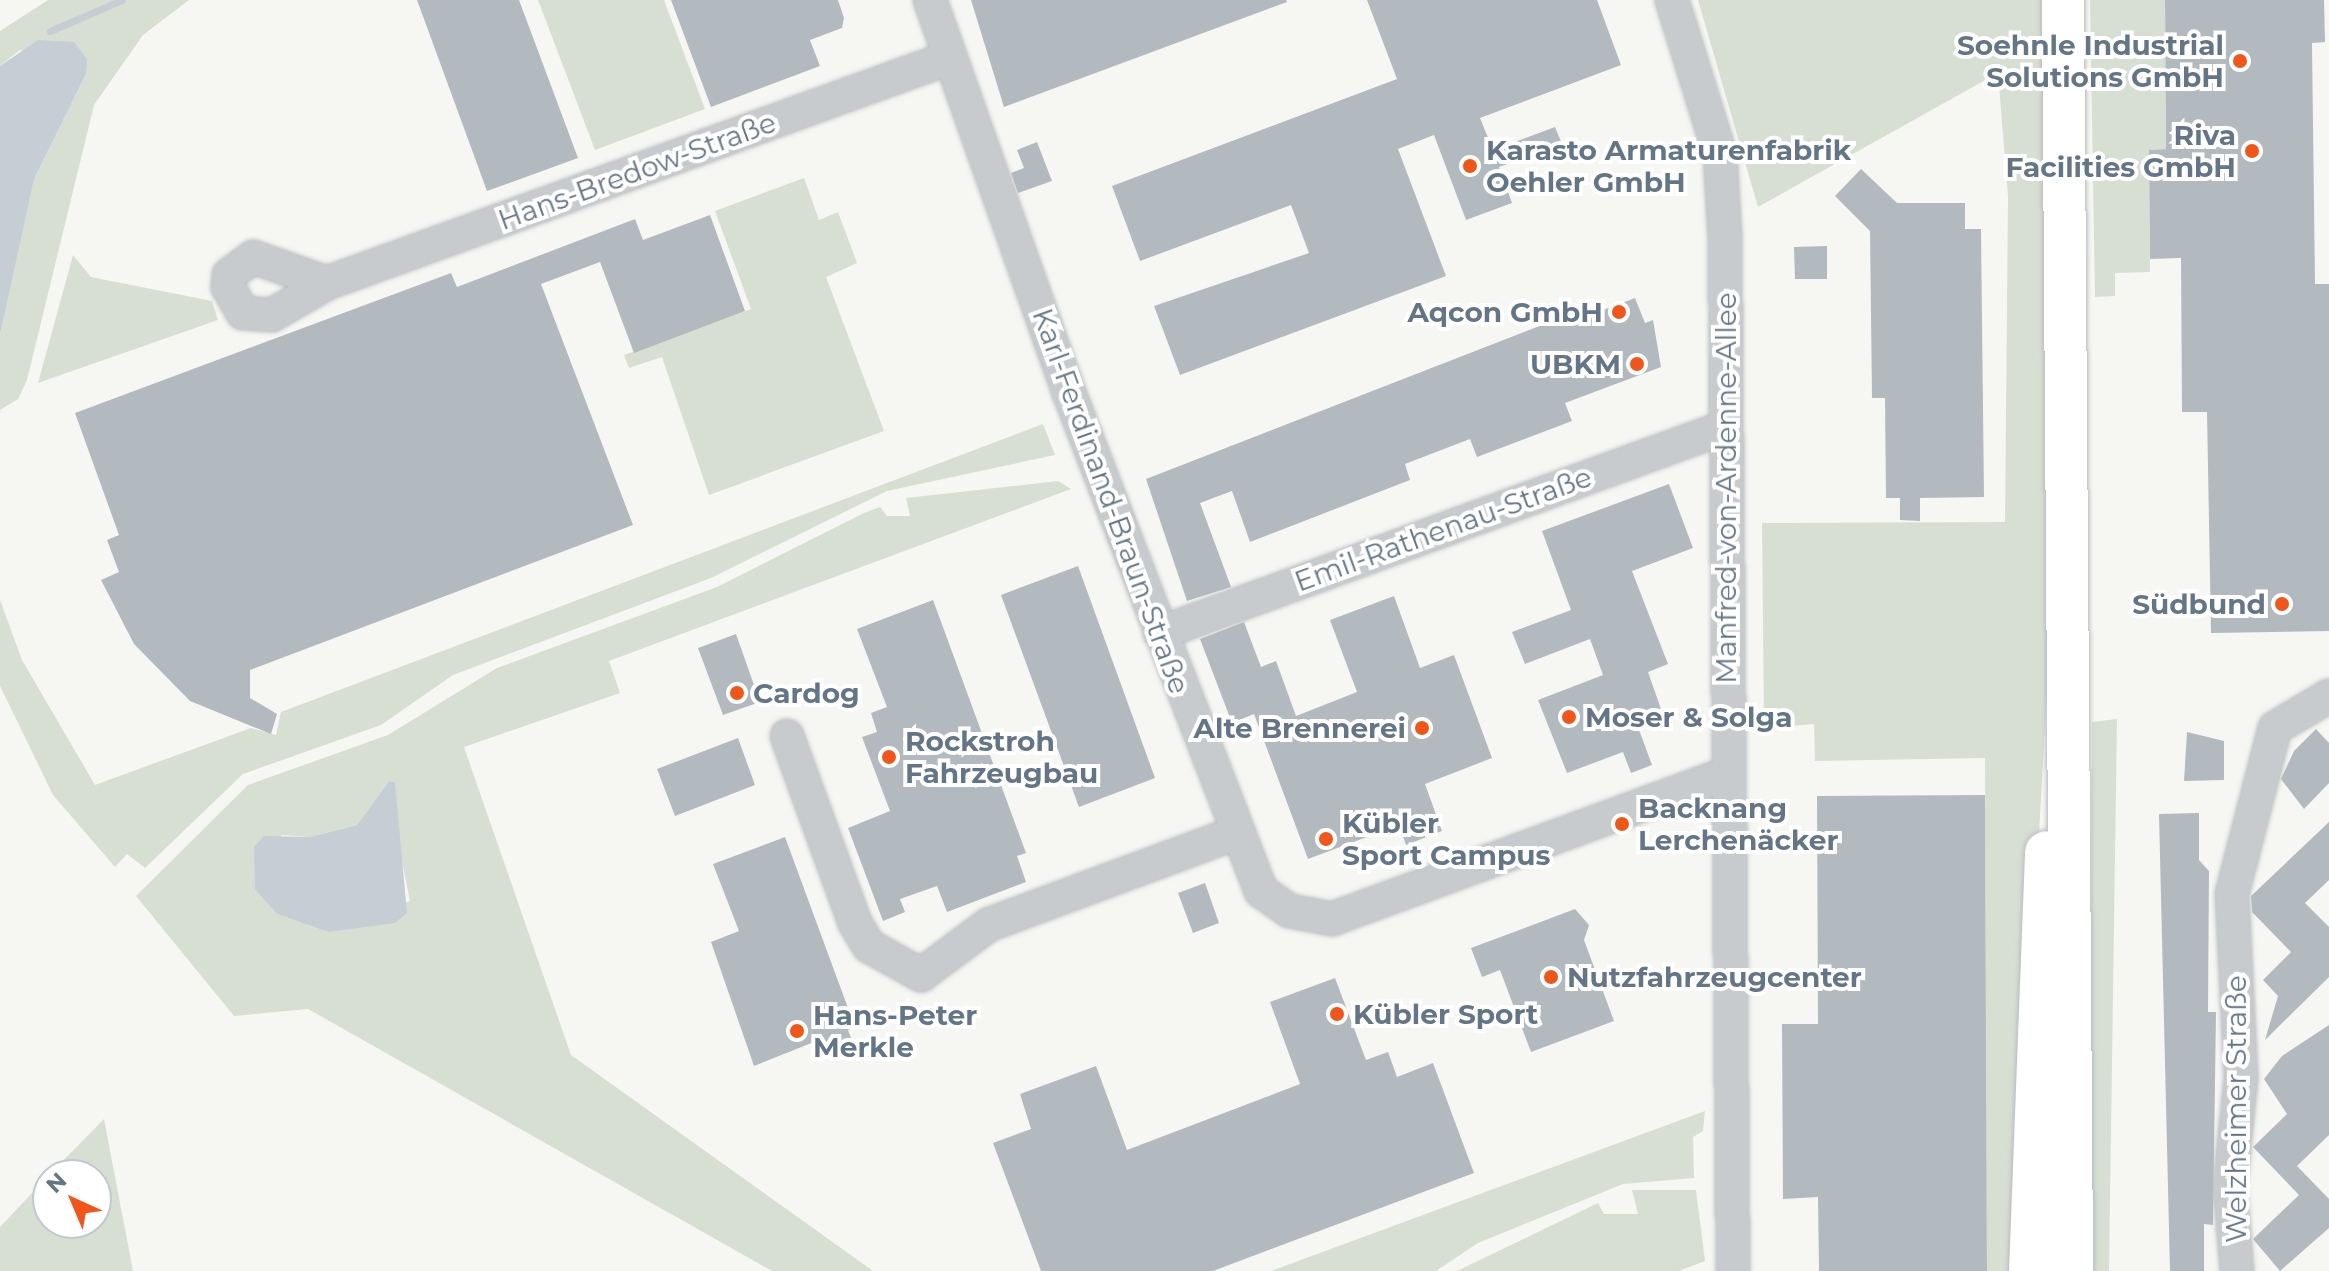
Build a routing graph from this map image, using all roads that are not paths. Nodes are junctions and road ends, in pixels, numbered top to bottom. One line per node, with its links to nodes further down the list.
1 (930, 0): 4 (street, Karl-Ferdinand-Braun-Straße)
2 (1672, 0): 6 (street, Manfred-von-Ardenne-Allee)
3 (2063, 0): 7 (main road)
4 (946, 59): 5 (street, Hans-Bredow-Straße); 8 (street, Karl-Ferdinand-Braun-Straße)
5 (327, 283)
6 (1726, 427): 8 (street, Emil-Rathenau-Straße); 11 (street, Manfred-von-Ardenne-Allee)
7 (2066, 600): 14 (main road); 15 (main road)
8 (1160, 633): 12 (street, Karl-Ferdinand-Braun-Straße)
9 (2329, 696): 16 (street, Welzheimer Straße)
10 (787, 736): 12 (street)
11 (1726, 774): 12 (street, Karl-Ferdinand-Braun-Straße); 13 (street, Manfred-von-Ardenne-Allee)
12 (1235, 833)
13 (1733, 1271)
14 (2030, 1271)
15 (2072, 1271)
16 (2237, 1271)

